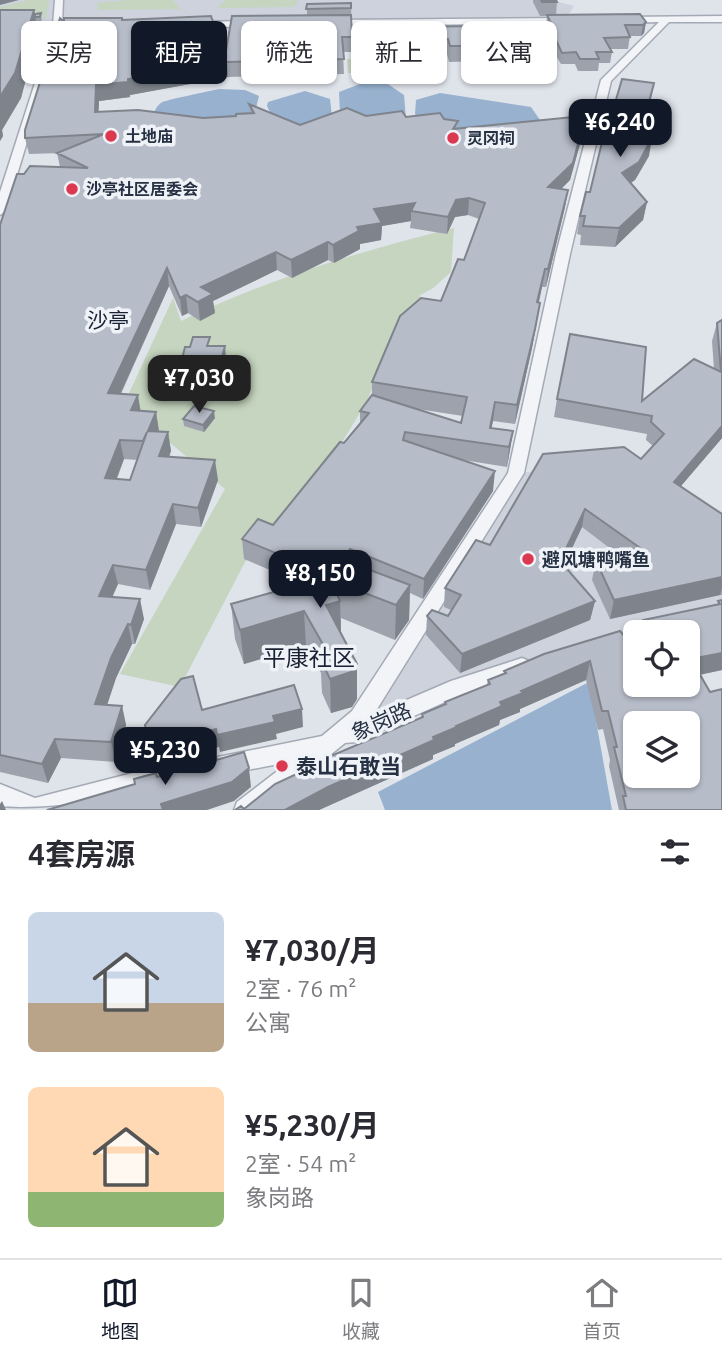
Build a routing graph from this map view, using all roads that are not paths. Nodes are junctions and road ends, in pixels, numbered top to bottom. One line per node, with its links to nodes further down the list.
1 (59, 0): 6 (street)
2 (667, 19): 3 (street); 5 (street); 13 (street)
3 (720, 19)
4 (578, 20): 7 (street)
5 (616, 20)
6 (57, 21)
7 (337, 24)
8 (0, 27): 9 (street)
9 (21, 27)
10 (39, 84): 11 (street)
11 (0, 211)
12 (547, 660): 13 (street, 象岗路)
13 (326, 745): 14 (street, 象岗路); 17 (street)
14 (204, 768)
15 (177, 773): 16 (street)
16 (0, 795)
17 (244, 810)

